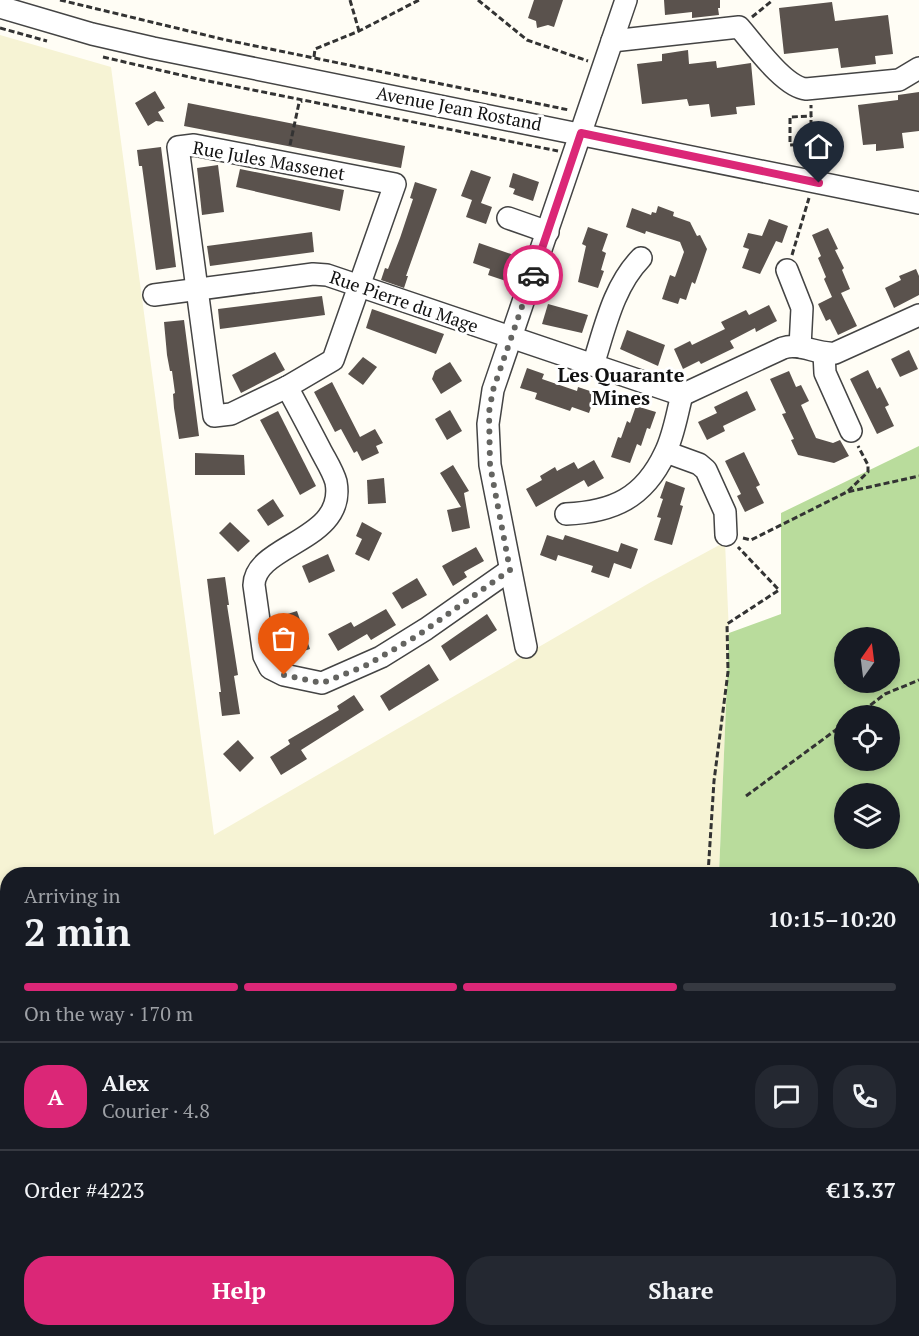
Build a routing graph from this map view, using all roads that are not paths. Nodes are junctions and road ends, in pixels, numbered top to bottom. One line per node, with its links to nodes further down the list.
1 (626, 0): 3 (street)
2 (0, 7): 5 (street, Avenue Jean Rostand)
3 (612, 41): 4 (street); 5 (street)
4 (919, 68)
5 (584, 124): 6 (street, Avenue Jean Rostand); 8 (street)
6 (919, 202)
7 (508, 218): 8 (street)
8 (548, 232): 15 (street)
9 (641, 258): 18 (street)
10 (787, 270): 16 (street)
11 (359, 286): 12 (street, Rue Pierre du Mage); 12 (street, Rue Jules Massenet); 15 (street, Rue Pierre du Mage); 19 (street)
12 (197, 290): 13 (street, Rue Pierre du Mage); 19 (street)
13 (154, 295)
14 (919, 315): 17 (street)
15 (512, 338): 18 (street, Rue Pierre du Mage); 25 (street)
16 (800, 347): 17 (street); 20 (street)
17 (824, 353): 21 (street)
18 (593, 365): 20 (street, Rue Pierre du Mage)
19 (287, 387): 25 (street)
20 (682, 395): 22 (street)
21 (851, 431)
22 (666, 452): 23 (street); 24 (street)
23 (566, 514)
24 (726, 535)
25 (510, 570): 26 (street)
26 (526, 647)

